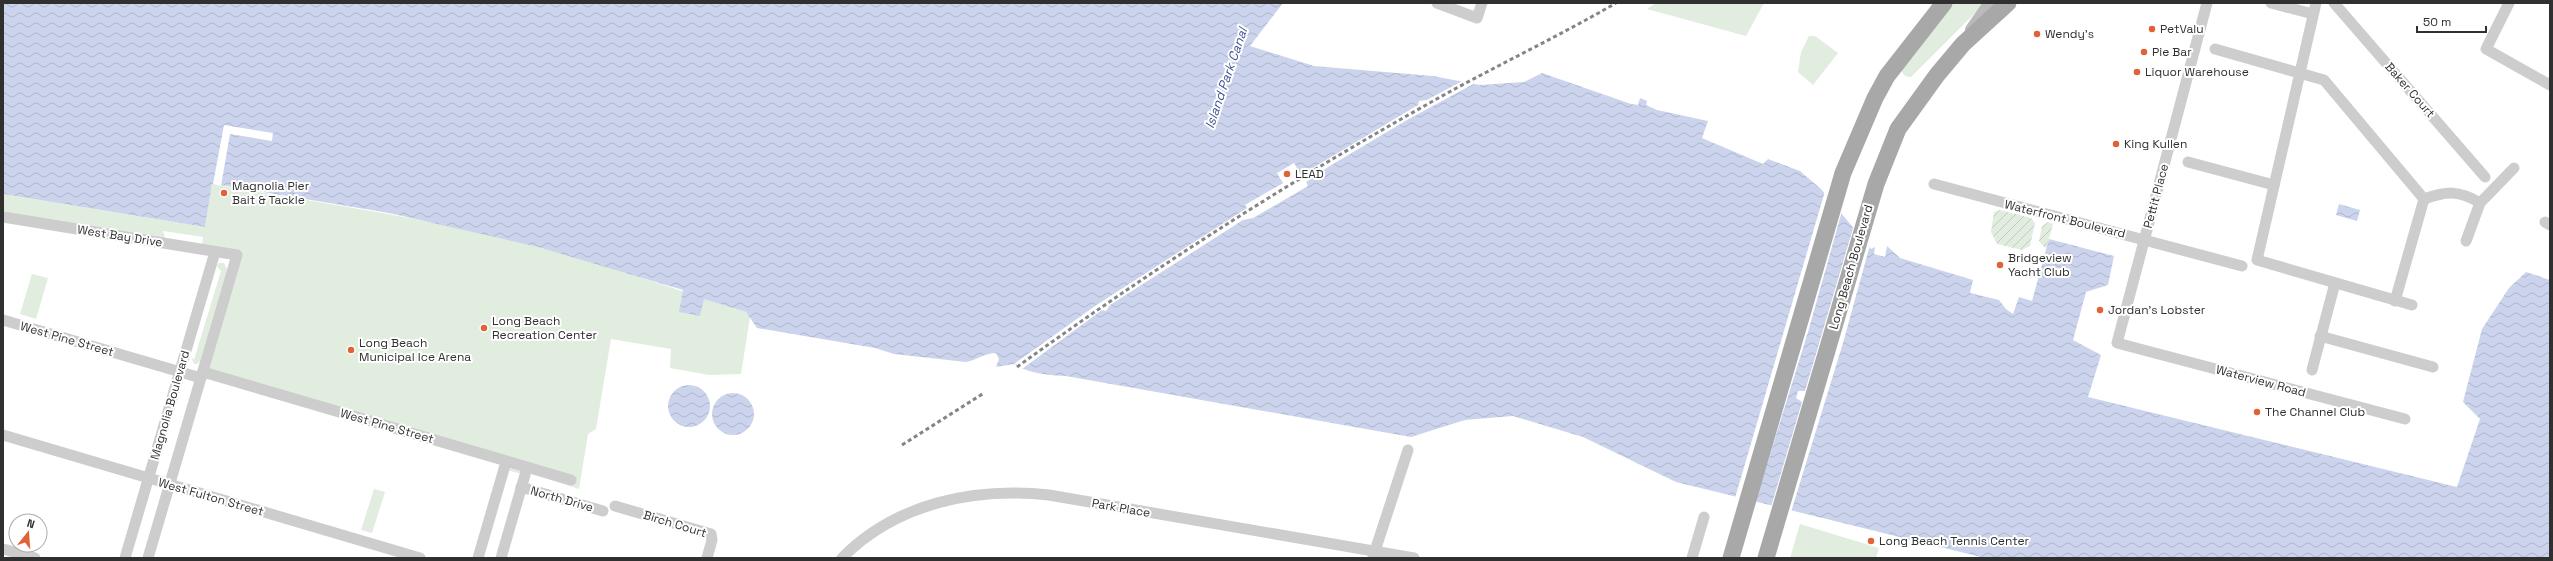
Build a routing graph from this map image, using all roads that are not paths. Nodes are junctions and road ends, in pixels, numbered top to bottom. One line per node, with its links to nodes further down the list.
1 (1437, 3): 2 (street)
2 (1482, 3)
3 (1944, 3): 63 (main road)
4 (1992, 3): 12 (main road, Long Beach Boulevard)
5 (2008, 3): 12 (main road)
6 (2207, 3): 24 (street, Pettit Place)
7 (2271, 3): 11 (street)
8 (2316, 3): 11 (street)
9 (2334, 3): 18 (street, Baker Court)
10 (2509, 3): 15 (street)
11 (2313, 14): 14 (street)
12 (1962, 44): 64 (main road, Long Beach Boulevard)
13 (2215, 49): 14 (street)
14 (2300, 72): 20 (street); 21 (street)
15 (2550, 85)
16 (2188, 162): 20 (street)
17 (2514, 168): 22 (street)
18 (2485, 177)
19 (1934, 184): 24 (street, Waterfront Boulevard)
20 (2274, 185): 29 (street)
21 (2424, 199): 22 (street); 30 (street)
22 (2480, 203): 25 (street)
23 (3, 217): 26 (street, West Bay Drive)
24 (2144, 239): 28 (street, Waterfront Boulevard); 34 (street, Pettit Place)
25 (2466, 241)
26 (215, 252): 27 (street, West Bay Drive); 37 (street, Magnolia Boulevard)
27 (237, 255): 38 (street, Magnolia Boulevard)
28 (2242, 266)
29 (2335, 283): 30 (street); 33 (street)
30 (2395, 301): 31 (street)
31 (2412, 305)
32 (3, 320): 37 (street, West Pine Street)
33 (2320, 336): 35 (street); 36 (street)
34 (2117, 343): 39 (street, Waterview Road)
35 (2433, 367)
36 (2312, 370)
37 (180, 372): 38 (street, West Pine Street); 44 (street, Magnolia Boulevard)
38 (202, 375): 42 (street, West Pine Street); 46 (street, Magnolia Boulevard)
39 (2405, 419)
40 (3, 435): 44 (street, West Fulton Street)
41 (1408, 450): 52 (street)
42 (506, 462): 43 (street, West Pine Street); 57 (street)
43 (527, 468): 45 (street, West Pine Street); 47 (street)
44 (149, 478): 46 (street, West Fulton Street); 54 (street, Magnolia Boulevard)
45 (570, 480)
46 (170, 484): 55 (street, Magnolia Boulevard); 56 (street, West Fulton Street)
47 (521, 487): 49 (street, North Drive); 58 (street)
48 (615, 506): 59 (street, Birch Court)
49 (603, 511)
50 (1704, 517): 62 (street)
51 (3, 548): 53 (street)
52 (1374, 555): 60 (street, Park Place); 61 (street, Park Place)
53 (35, 558)
54 (125, 558)
55 (148, 558)
56 (420, 558)
57 (478, 558)
58 (501, 558)
59 (707, 558)
60 (842, 558)
61 (1414, 558)
62 (1692, 558)
63 (1731, 558)
64 (1766, 558)

